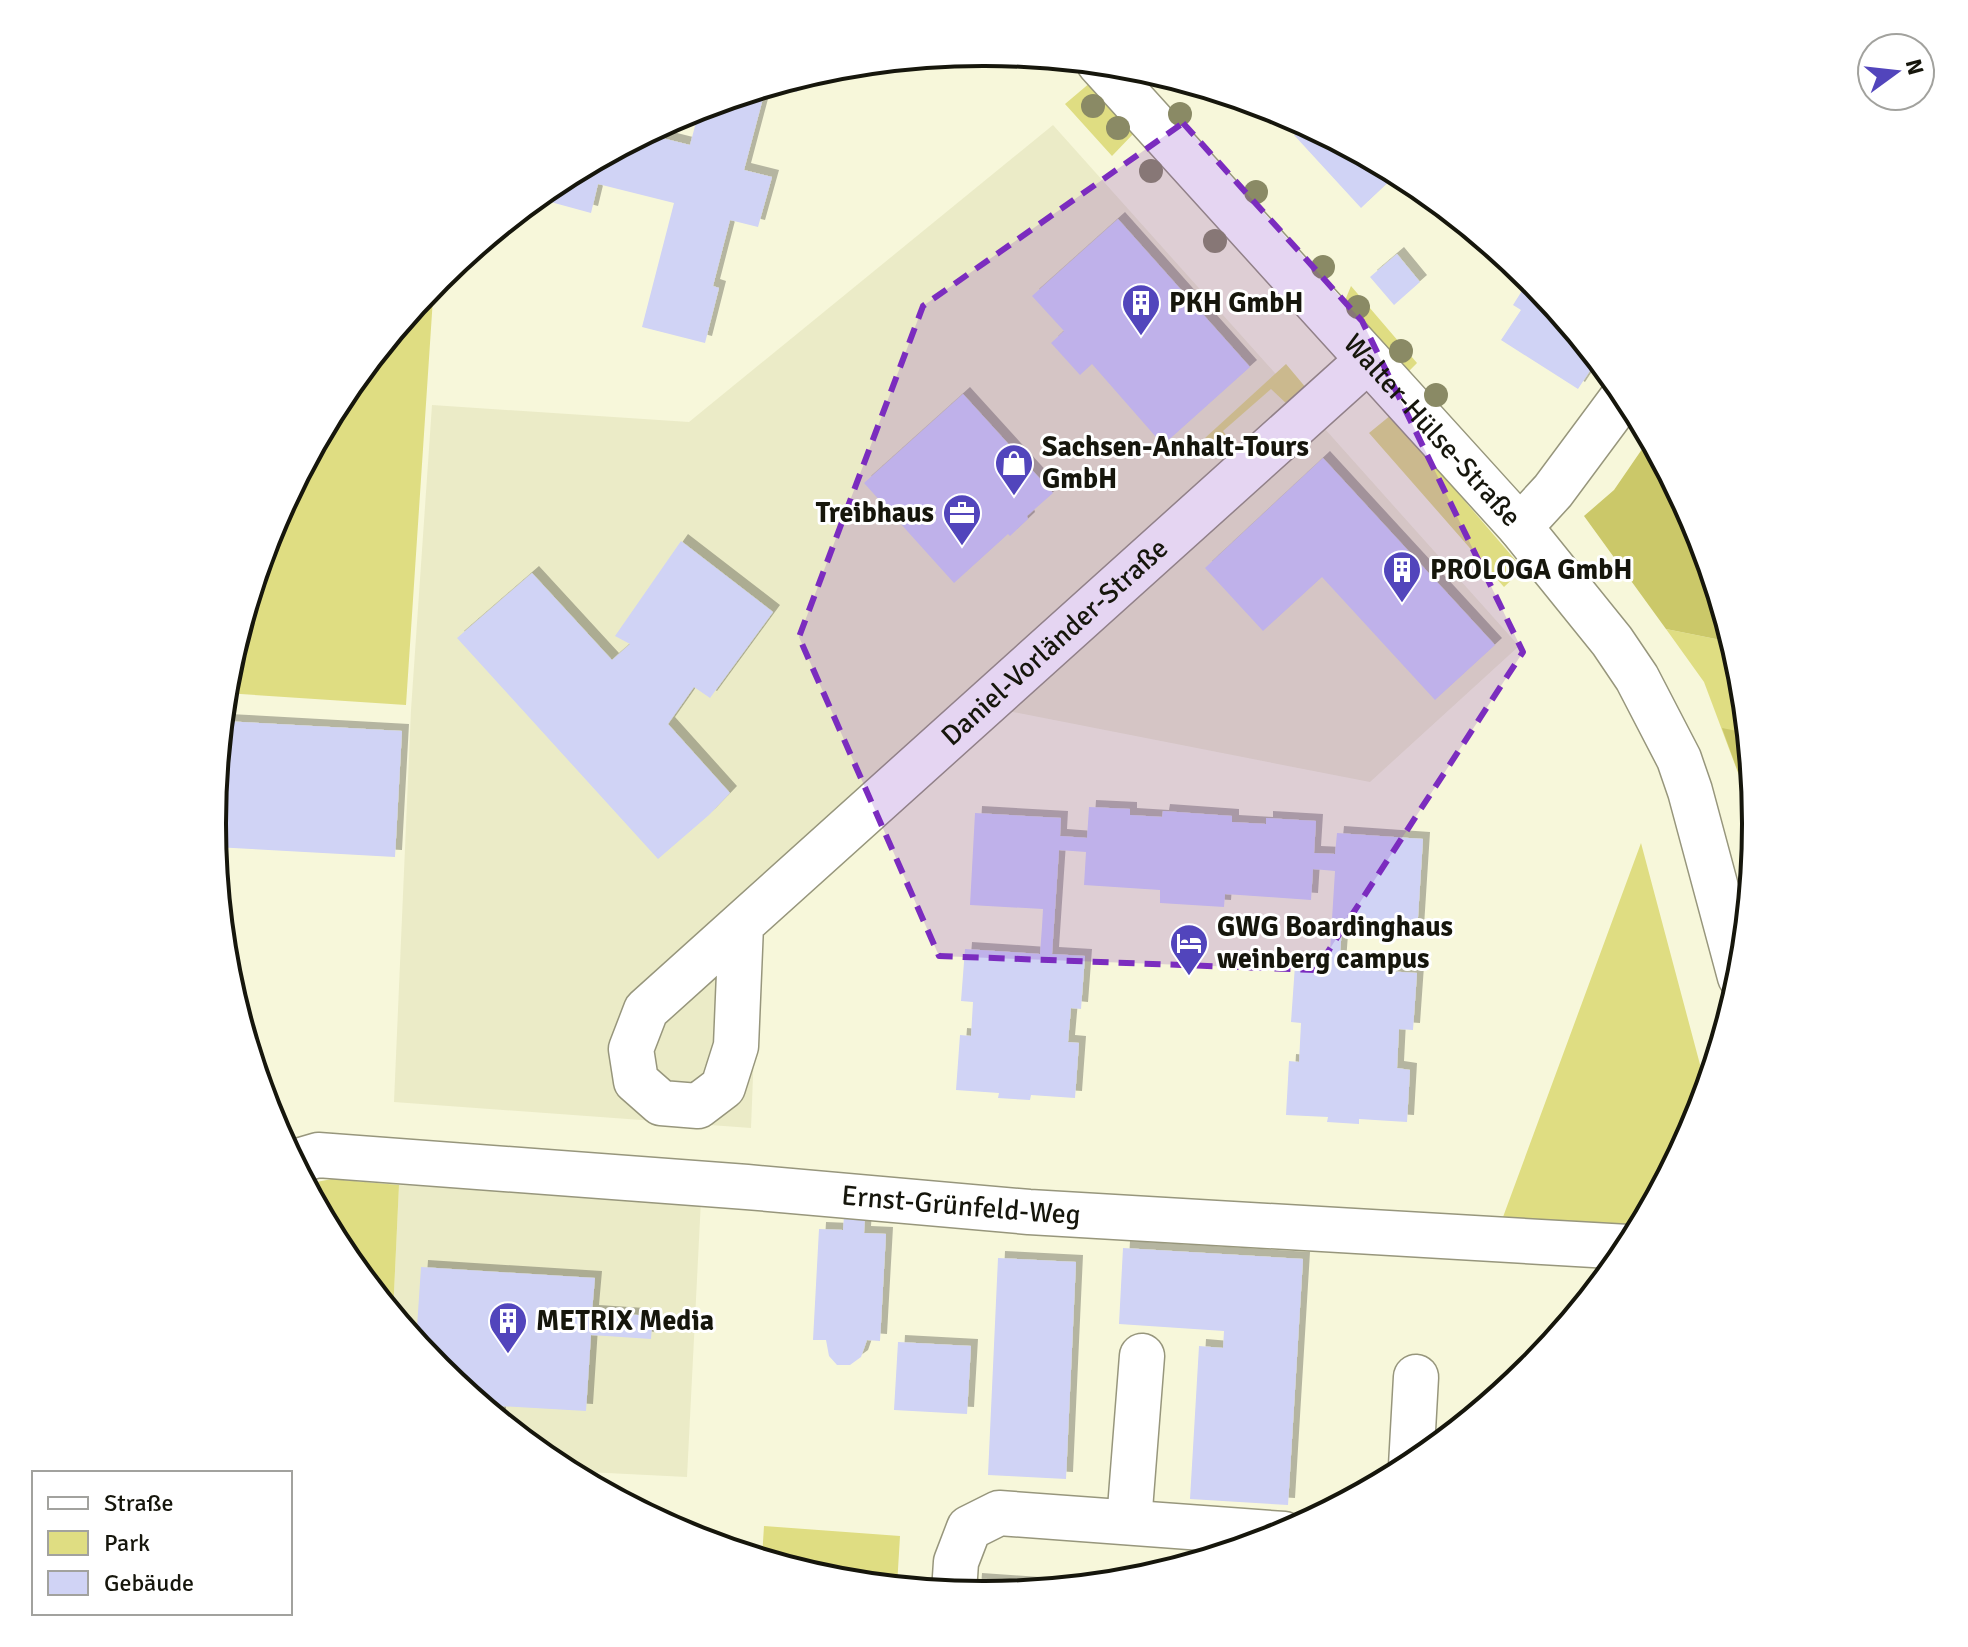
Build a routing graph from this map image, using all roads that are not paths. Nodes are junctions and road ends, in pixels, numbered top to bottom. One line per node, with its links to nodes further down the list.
1 (1112, 77): 2 (street, Walter-Hülse-Straße)
2 (1368, 360): 4 (street, Walter-Hülse-Straße); 5 (street, Daniel-Vorländer-Straße)
3 (1616, 406): 4 (street)
4 (1520, 527): 6 (street, Walter-Hülse-Straße)
5 (741, 925)
6 (1731, 945)
7 (305, 1159): 8 (street, Ernst-Grünfeld-Weg)
8 (1613, 1246)
9 (1142, 1356): 12 (street)
10 (1416, 1377): 11 (street)
11 (1412, 1448)
12 (1129, 1522): 13 (street); 14 (street)
13 (1252, 1532)
14 (955, 1580)

